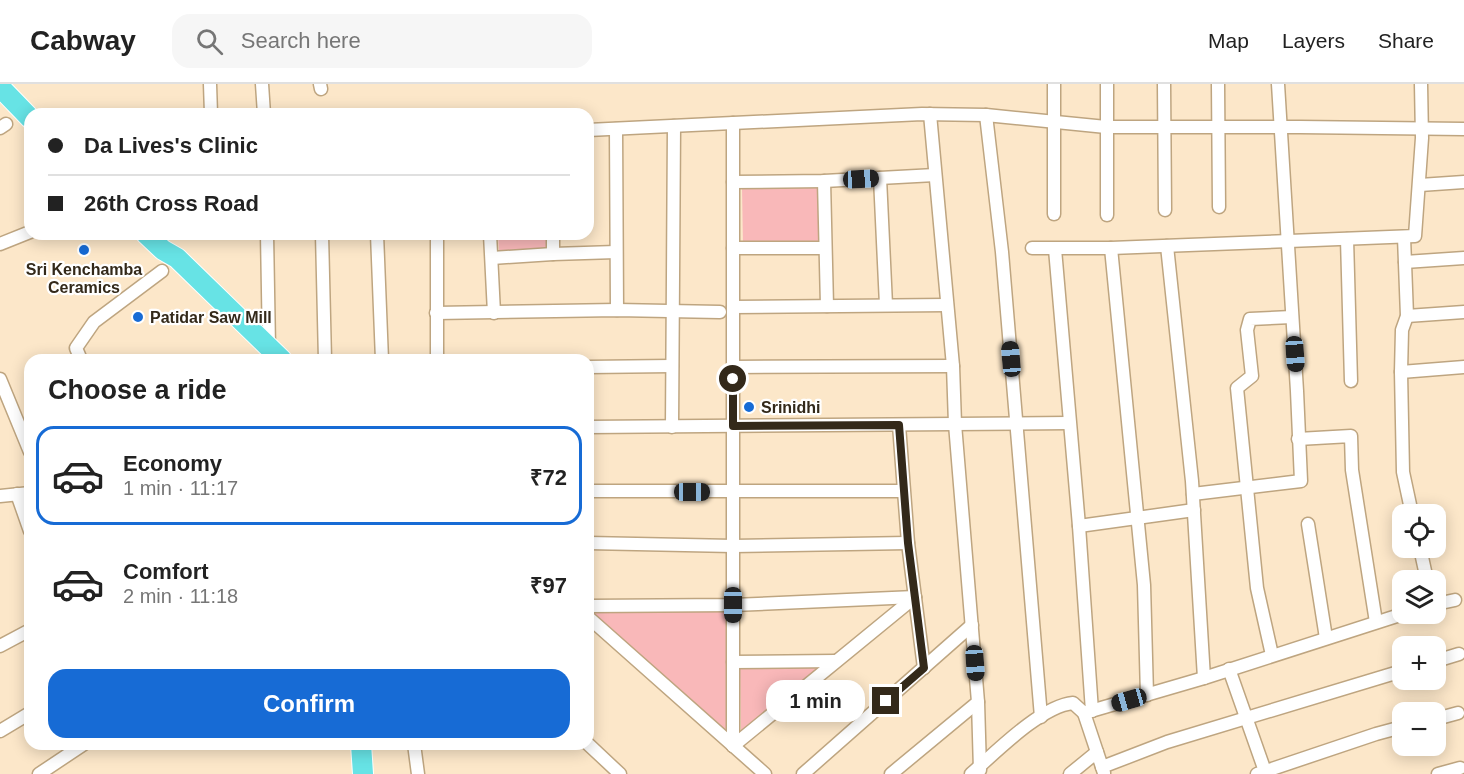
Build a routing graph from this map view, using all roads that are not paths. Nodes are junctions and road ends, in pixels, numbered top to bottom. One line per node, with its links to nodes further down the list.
1 (210, 84): 10 (street)
2 (262, 84): 11 (street)
3 (1054, 84): 16 (street)
4 (1107, 84): 19 (street)
5 (1164, 84): 18 (street)
6 (1218, 84): 20 (street)
7 (1278, 84): 21 (street)
8 (1421, 84): 23 (street)
9 (0, 87): 12 (main road)
10 (211, 108)
11 (264, 108)
12 (24, 112)
13 (930, 114): 14 (street); 15 (street); 26 (street)
14 (986, 115): 16 (street); 88 (street)
15 (733, 123): 17 (street); 29 (street)
16 (1053, 123): 19 (street); 34 (street)
17 (674, 126): 22 (street); 65 (street)
18 (1163, 126): 19 (street); 20 (street); 33 (street)
19 (1106, 127): 35 (street)
20 (1218, 127): 21 (street); 32 (street)
21 (1279, 127): 23 (street); 46 (street)
22 (616, 129): 25 (street); 54 (street)
23 (1422, 129): 24 (street); 31 (street)
24 (1464, 129)
25 (594, 130)
26 (935, 175): 27 (street); 61 (street)
27 (880, 178): 28 (street); 60 (street)
28 (824, 181): 29 (street); 50 (street)
29 (733, 182): 49 (street)
30 (1464, 182): 31 (street)
31 (1420, 185): 37 (street)
32 (1219, 207)
33 (1165, 210)
34 (1054, 214)
35 (1107, 215)
36 (24, 234): 47 (street)
37 (1404, 237): 38 (street); 58 (street)
38 (1347, 239): 46 (street); 85 (street)
39 (152, 240): 73 (main road)
40 (267, 240): 74 (street)
41 (322, 240): 75 (street)
42 (377, 240): 76 (street)
43 (438, 240): 68 (street)
44 (490, 240): 56 (street)
45 (553, 240): 55 (street)
46 (1287, 241): 48 (street); 71 (street)
47 (0, 244)
48 (1167, 246): 52 (street); 100 (street)
49 (733, 248): 50 (street); 63 (street)
50 (824, 248): 62 (street)
51 (1032, 248): 53 (street)
52 (1111, 248): 53 (street); 104 (street)
53 (1055, 249): 86 (street)
54 (616, 252): 55 (street); 64 (street)
55 (553, 254): 56 (street)
56 (492, 258): 69 (street)
57 (1464, 258): 58 (street)
58 (1405, 262): 70 (street)
59 (162, 271): 72 (street)
60 (886, 305): 61 (street); 62 (street)
61 (947, 305): 79 (street)
62 (827, 306): 63 (street)
63 (733, 307): 81 (street)
64 (617, 310): 65 (street); 69 (street)
65 (672, 311): 66 (street); 78 (street)
66 (720, 312)
67 (1464, 312): 70 (street)
68 (436, 313): 69 (street); 77 (street)
69 (494, 313)
70 (1407, 316): 83 (street)
71 (1292, 317): 94 (street); 95 (street)
72 (78, 354)
73 (272, 354)
74 (274, 354)
75 (325, 354)
76 (382, 354)
77 (437, 354)
78 (672, 366): 80 (street); 91 (street)
79 (953, 366): 81 (street); 87 (street)
80 (594, 367)
81 (733, 367): 90 (street)
82 (1464, 367): 83 (street)
83 (1401, 372): 102 (street)
84 (0, 379): 93 (street)
85 (1351, 381)
86 (1069, 423): 88 (street); 106 (street)
87 (955, 424): 88 (street); 89 (street); 118 (street)
88 (1016, 424): 137 (street)
89 (899, 425): 90 (street); 96 (street)
90 (733, 426): 91 (street); 98 (street)
91 (672, 427): 92 (street)
92 (594, 428)
93 (24, 438)
94 (1298, 439): 95 (street); 117 (street)
95 (1246, 488): 100 (street); 123 (street)
96 (903, 491): 98 (street); 108 (street)
97 (594, 492): 98 (street)
98 (733, 493): 109 (street)
99 (24, 494): 101 (street)
100 (1193, 494): 103 (street)
101 (0, 496)
102 (1410, 504)
103 (1194, 510): 104 (street); 130 (street)
104 (1137, 517): 106 (street); 131 (street)
105 (1308, 524): 120 (street)
106 (1079, 526): 133 (street)
107 (594, 543): 109 (street)
108 (908, 543): 109 (street); 110 (street)
109 (733, 546): 113 (street)
110 (915, 597): 113 (street); 126 (street); 127 (street)
111 (1455, 600): 112 (street)
112 (1446, 601)
113 (733, 605): 114 (street); 125 (street)
114 (594, 606)
115 (1392, 617): 117 (street)
116 (594, 622): 141 (street)
117 (1376, 622): 120 (street)
118 (972, 625): 127 (street); 132 (street)
119 (24, 633): 121 (street)
120 (1326, 638): 123 (street)
121 (0, 646)
122 (1459, 654): 124 (street)
123 (1272, 655): 128 (street)
124 (1446, 658)
125 (733, 662): 126 (street); 141 (street)
126 (836, 662): 141 (street)
127 (924, 668): 158 (street)
128 (1229, 669): 130 (street); 138 (street)
129 (1392, 674): 138 (street)
130 (1204, 678): 131 (street)
131 (1147, 695): 133 (street)
132 (978, 702): 149 (street); 159 (street)
133 (1088, 712): 137 (street); 147 (street)
134 (1458, 713): 136 (street)
135 (24, 716): 140 (street)
136 (1446, 716)
137 (1041, 717): 149 (street)
138 (1246, 718): 150 (street); 151 (street)
139 (1392, 730): 151 (street)
140 (0, 731)
141 (734, 746): 157 (street)
142 (75, 750): 152 (street)
143 (350, 750): 153 (main road)
144 (361, 750): 154 (main road)
145 (415, 750): 155 (street)
146 (594, 750): 156 (street)
147 (1097, 752): 150 (street); 160 (street)
148 (1460, 768): 161 (street)
149 (977, 771)
150 (1103, 771)
151 (1262, 773)
152 (39, 774)
153 (351, 774)
154 (363, 774)
155 (418, 774)
156 (620, 774)
157 (765, 774)
158 (803, 774)
159 (891, 774)
160 (1070, 774)
161 (1438, 774)

